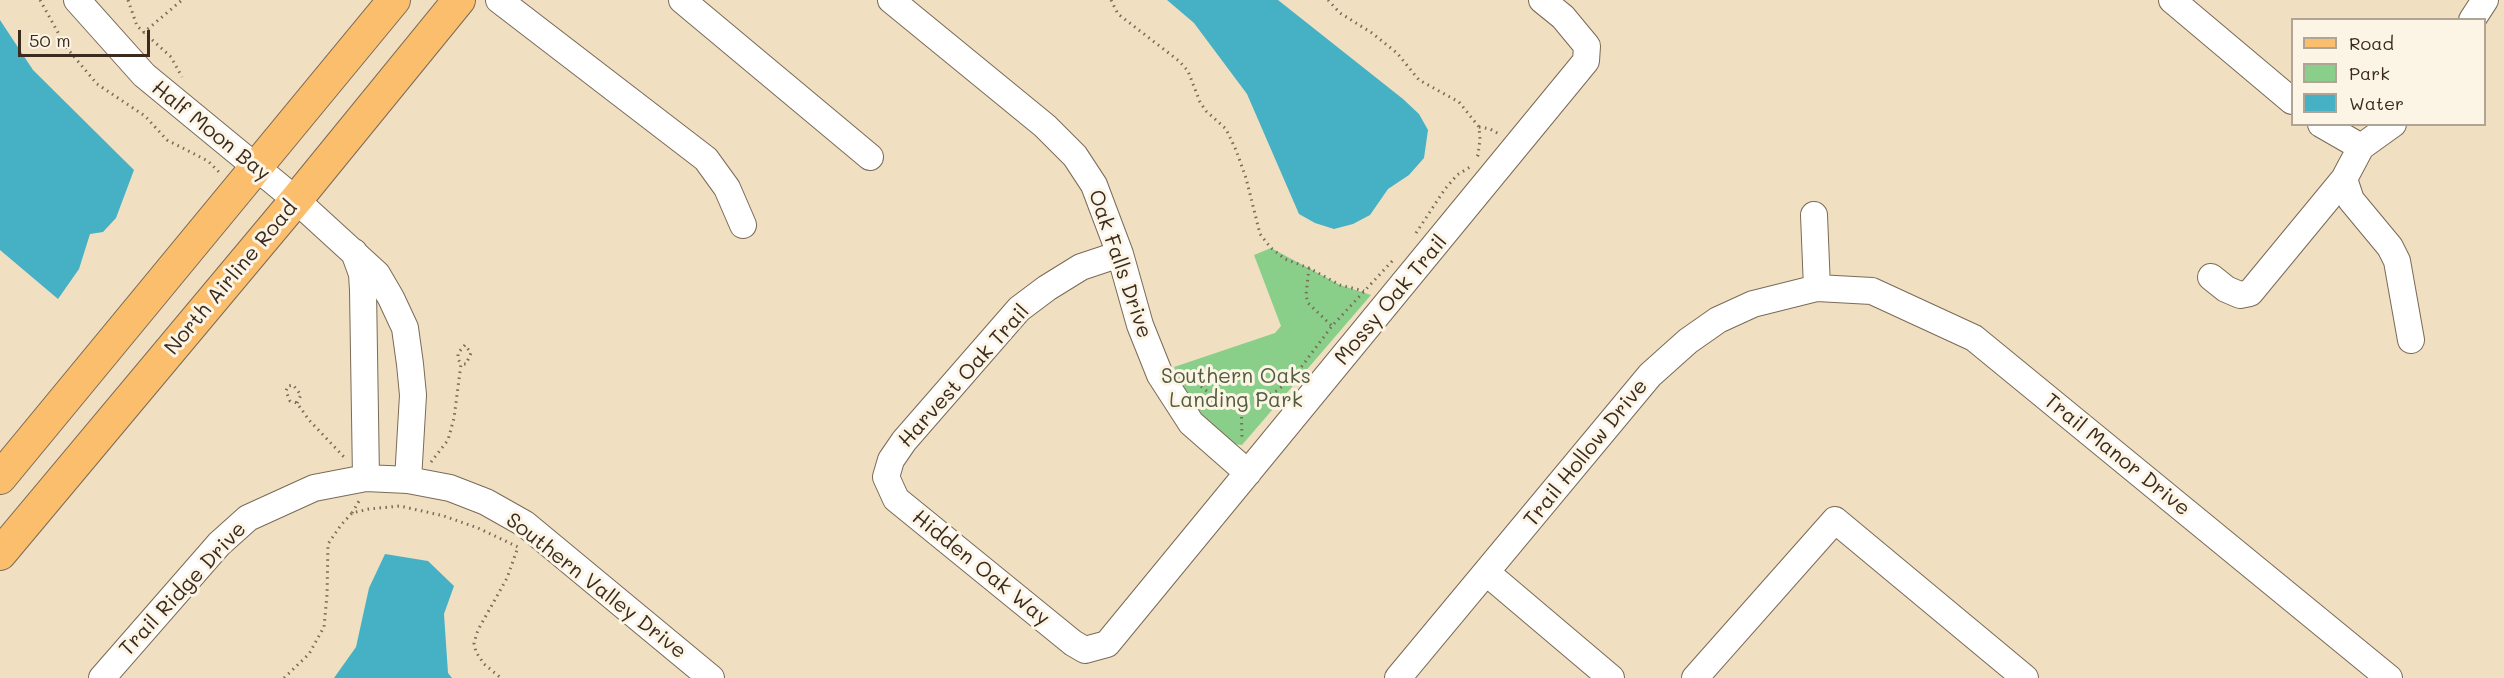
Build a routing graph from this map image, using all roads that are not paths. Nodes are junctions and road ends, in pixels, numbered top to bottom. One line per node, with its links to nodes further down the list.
1 (77, 0): 16 (street, Half Moon Bay)
2 (394, 0): 16 (main road)
3 (459, 0): 18 (main road, North Airline Road)
4 (499, 0): 20 (street)
5 (682, 0): 15 (street)
6 (891, 0): 22 (street, Oak Falls Drive)
7 (1542, 0): 26 (street, Mossy Oak Trail)
8 (2172, 0): 11 (street)
9 (2485, 0): 10 (street)
10 (2473, 18)
11 (2291, 100)
12 (2324, 126): 14 (street)
13 (2390, 126): 14 (street)
14 (2361, 147): 17 (street)
15 (870, 158)
16 (255, 167): 18 (street, Half Moon Bay); 28 (main road)
17 (2344, 180): 23 (street); 25 (street)
18 (296, 200): 21 (street, Half Moon Bay); 32 (main road, North Airline Road)
19 (1814, 216): 24 (street)
20 (743, 225)
21 (354, 252): 29 (street); 30 (street, Half Moon Bay)
22 (1120, 254): 26 (street, Oak Falls Drive); 27 (street, Harvest Oak Trail)
23 (2211, 277)
24 (1817, 288): 34 (street, Trail Hollow Drive); 42 (street, Trail Manor Drive)
25 (2410, 339)
26 (1245, 470): 35 (street, Mossy Oak Trail)
27 (886, 477): 35 (street, Hidden Oak Way)
28 (0, 478)
29 (366, 478): 30 (street, Trail Ridge Drive); 36 (street, Trail Ridge Drive)
30 (414, 481): 37 (street, Southern Valley Drive)
31 (0, 485): 32 (main road)
32 (35, 513): 33 (main road, North Airline Road)
33 (0, 554)
34 (1487, 573): 38 (street, Trail Hollow Drive); 39 (street)
35 (1085, 650)
36 (102, 678)
37 (711, 678)
38 (1398, 678)
39 (1611, 678)
40 (1695, 678): 41 (street)
41 (2025, 678)
42 (2389, 678)

